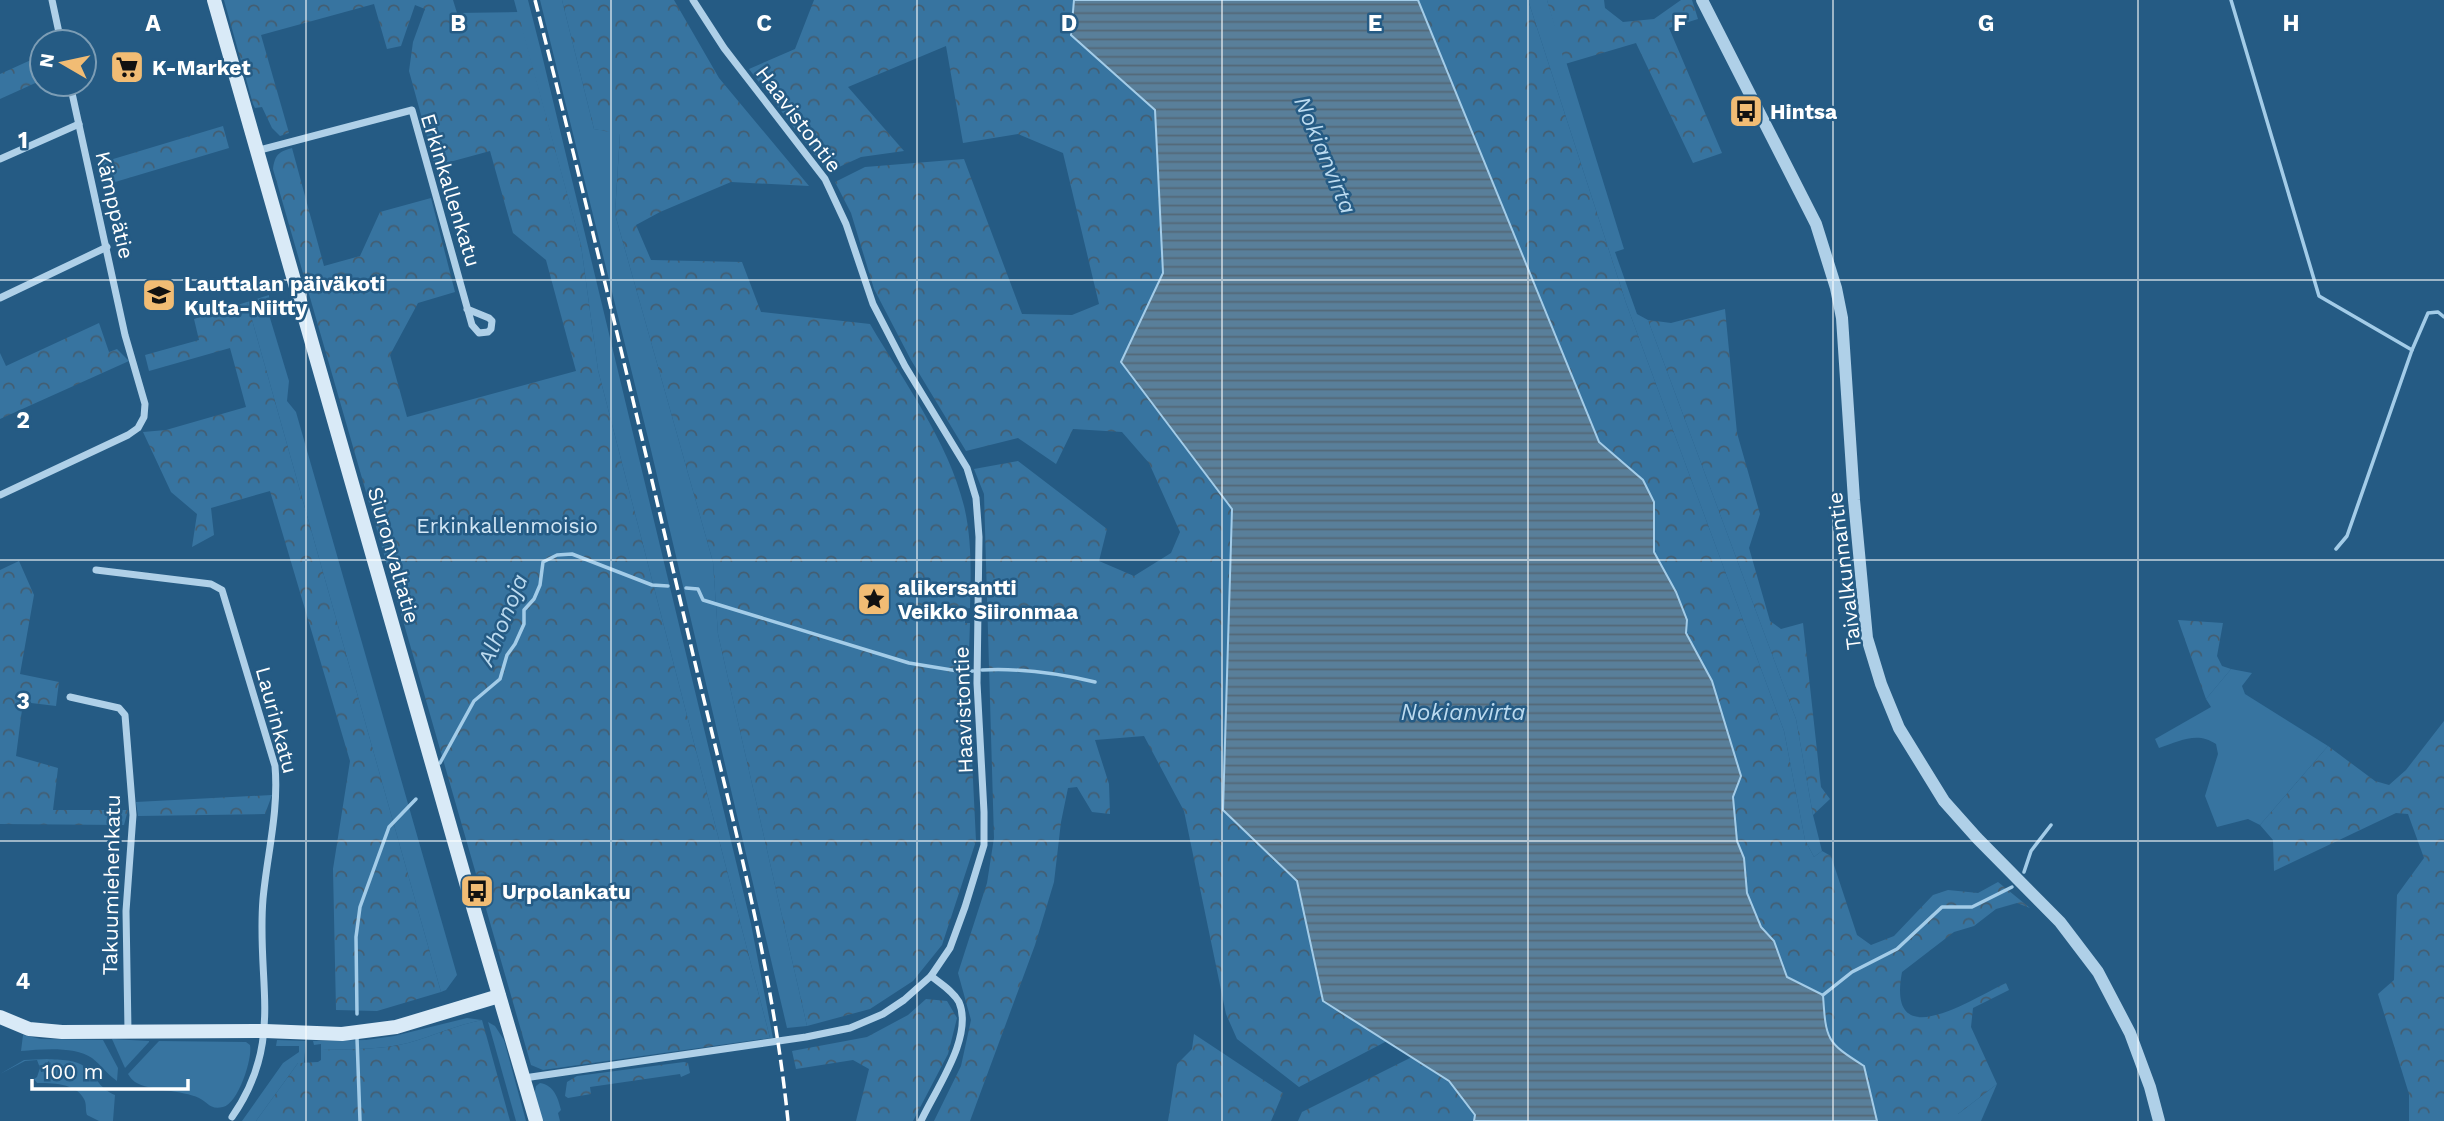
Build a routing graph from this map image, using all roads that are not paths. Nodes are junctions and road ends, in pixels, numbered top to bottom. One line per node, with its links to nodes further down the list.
1 (52, 0): 5 (street)
2 (215, 0): 8 (main road, Siuronvaltatie)
3 (693, 0): 16 (street, Haavistontie)
4 (1702, 0): 25 (street, Taivalkunnantie)
5 (58, 28)
6 (73, 98): 7 (street, Kämppätie)
7 (79, 124): 9 (street); 10 (street, Kämppätie)
8 (256, 151): 12 (street, Erkinkallenkatu); 17 (main road, Siuronvaltatie)
9 (0, 159)
10 (107, 247): 11 (street); 13 (street, Kämppätie)
11 (0, 298)
12 (467, 309)
13 (0, 495)
14 (96, 570): 20 (street, Laurinkatu)
15 (70, 697): 19 (street, Takuumiehenkatu)
16 (931, 976): 21 (street, Haavistontie); 24 (street)
17 (499, 996): 20 (main road); 21 (main road, Siuronvaltatie)
18 (0, 1017): 19 (main road)
19 (128, 1031): 20 (main road)
20 (265, 1031): 22 (street)
21 (524, 1078): 23 (main road, Siuronvaltatie)
22 (232, 1116)
23 (536, 1121)
24 (921, 1121)
25 (2159, 1121)

